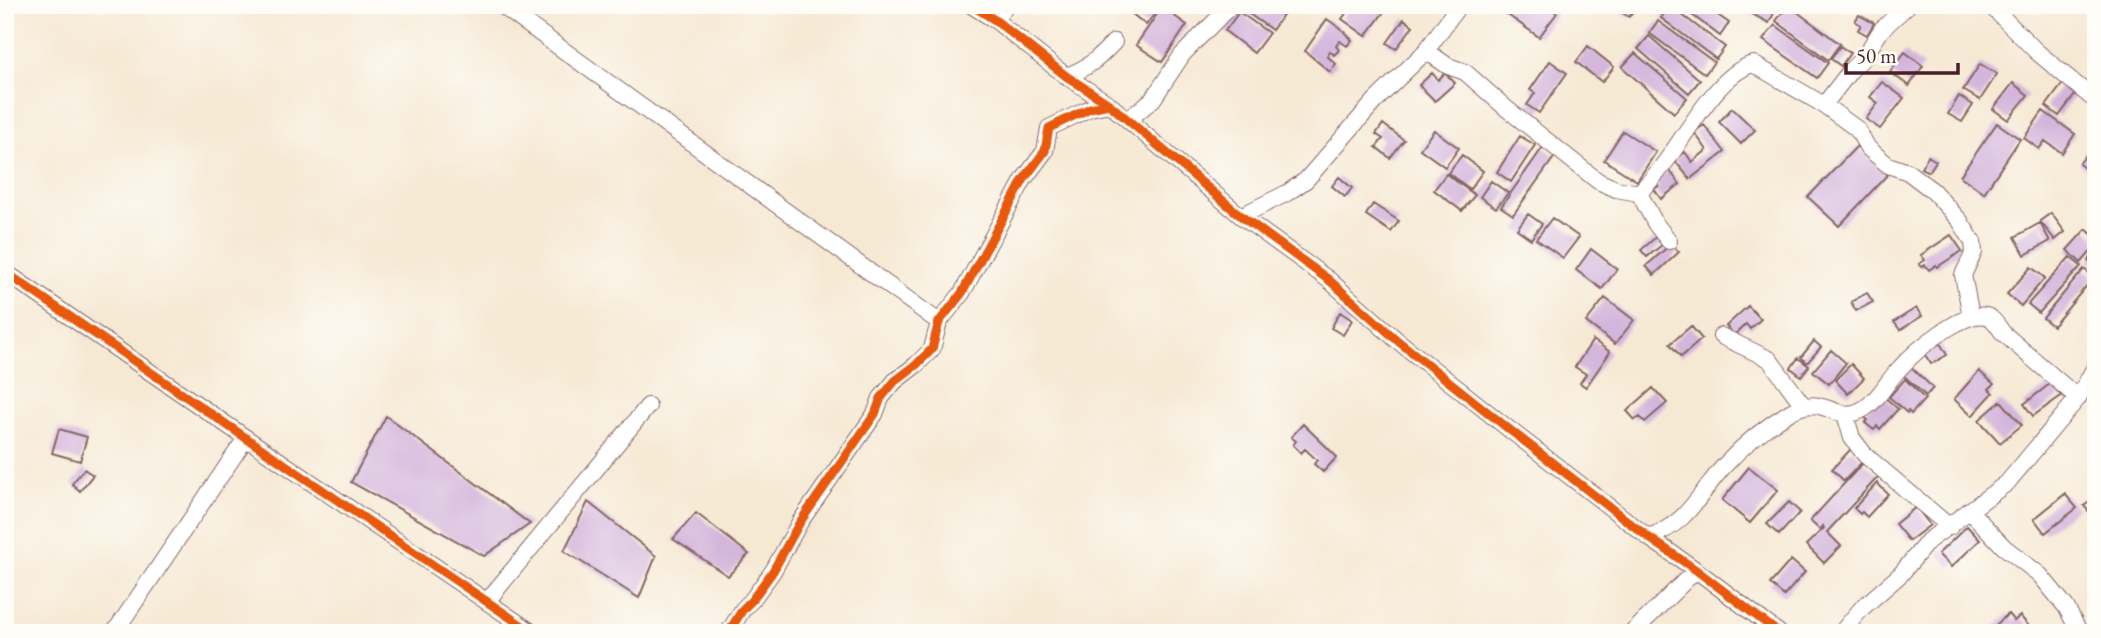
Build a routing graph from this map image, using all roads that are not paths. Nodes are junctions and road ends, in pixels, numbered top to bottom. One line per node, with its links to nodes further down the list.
1 (501, 5): 21 (street)
2 (971, 5): 8 (street)
3 (1006, 5): 8 (street)
4 (1231, 5): 15 (street)
5 (1459, 5): 10 (street)
6 (1908, 5): 14 (street)
7 (1990, 5): 12 (street)
8 (995, 20): 11 (street)
9 (1114, 42): 11 (street)
10 (1426, 51): 16 (street); 17 (street)
11 (1066, 76): 13 (street)
12 (2096, 101)
13 (1109, 104): 15 (street); 21 (street)
14 (1824, 105): 16 (street); 20 (street)
15 (1128, 120): 17 (street)
16 (1639, 192): 18 (street)
17 (1241, 216): 31 (street)
18 (1669, 241)
19 (5, 272): 28 (street)
20 (1971, 316): 24 (street); 27 (street)
21 (939, 322): 36 (street)
22 (1721, 336): 26 (street)
23 (2095, 372): 24 (street)
24 (2078, 398): 29 (street)
25 (648, 405): 33 (street)
26 (1803, 405): 27 (street); 31 (street)
27 (1844, 414): 30 (street)
28 (246, 438): 33 (street); 34 (street)
29 (1969, 510): 30 (street); 40 (street)
30 (1950, 527): 39 (street)
31 (1648, 537): 32 (street)
32 (1696, 570): 37 (street); 38 (street)
33 (488, 600): 35 (street)
34 (114, 633)
35 (533, 633)
36 (728, 633)
37 (1632, 633)
38 (1779, 633)
39 (1841, 633)
40 (2080, 633)

